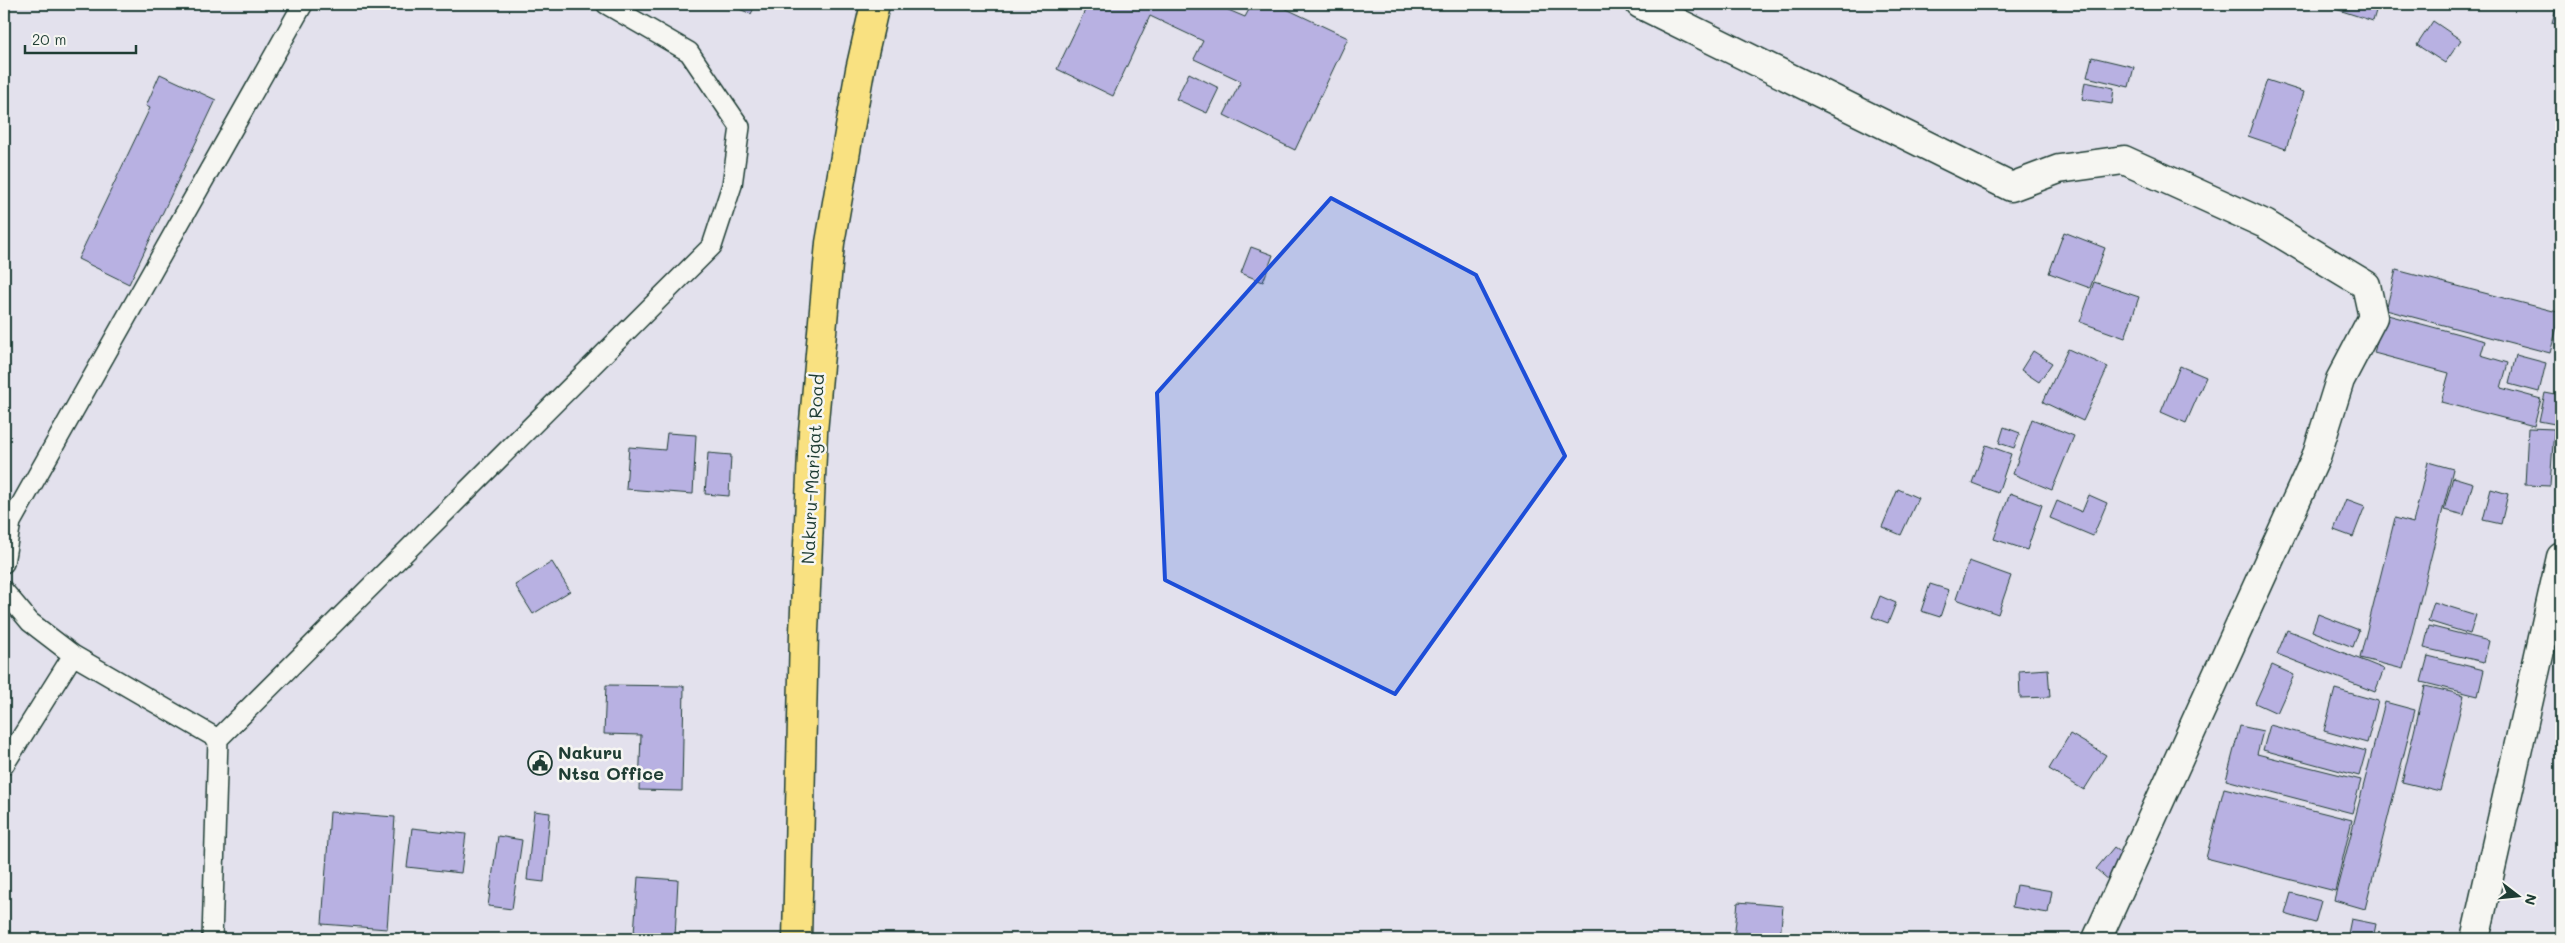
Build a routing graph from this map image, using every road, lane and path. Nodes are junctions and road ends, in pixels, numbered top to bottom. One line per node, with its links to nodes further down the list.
1 (303, 4): 6 (lane)
2 (606, 4): 9 (lane)
3 (875, 4): 12 (main road, Nakuru-Marigat Road)
4 (1640, 4): 13 (street)
5 (2561, 557): 14 (street)
6 (4, 563)
7 (4, 591): 8 (lane)
8 (74, 654): 9 (lane); 10 (lane)
9 (218, 739): 11 (lane)
10 (4, 765)
11 (212, 939)
12 (797, 939)
13 (2097, 939)
14 (2475, 939)

